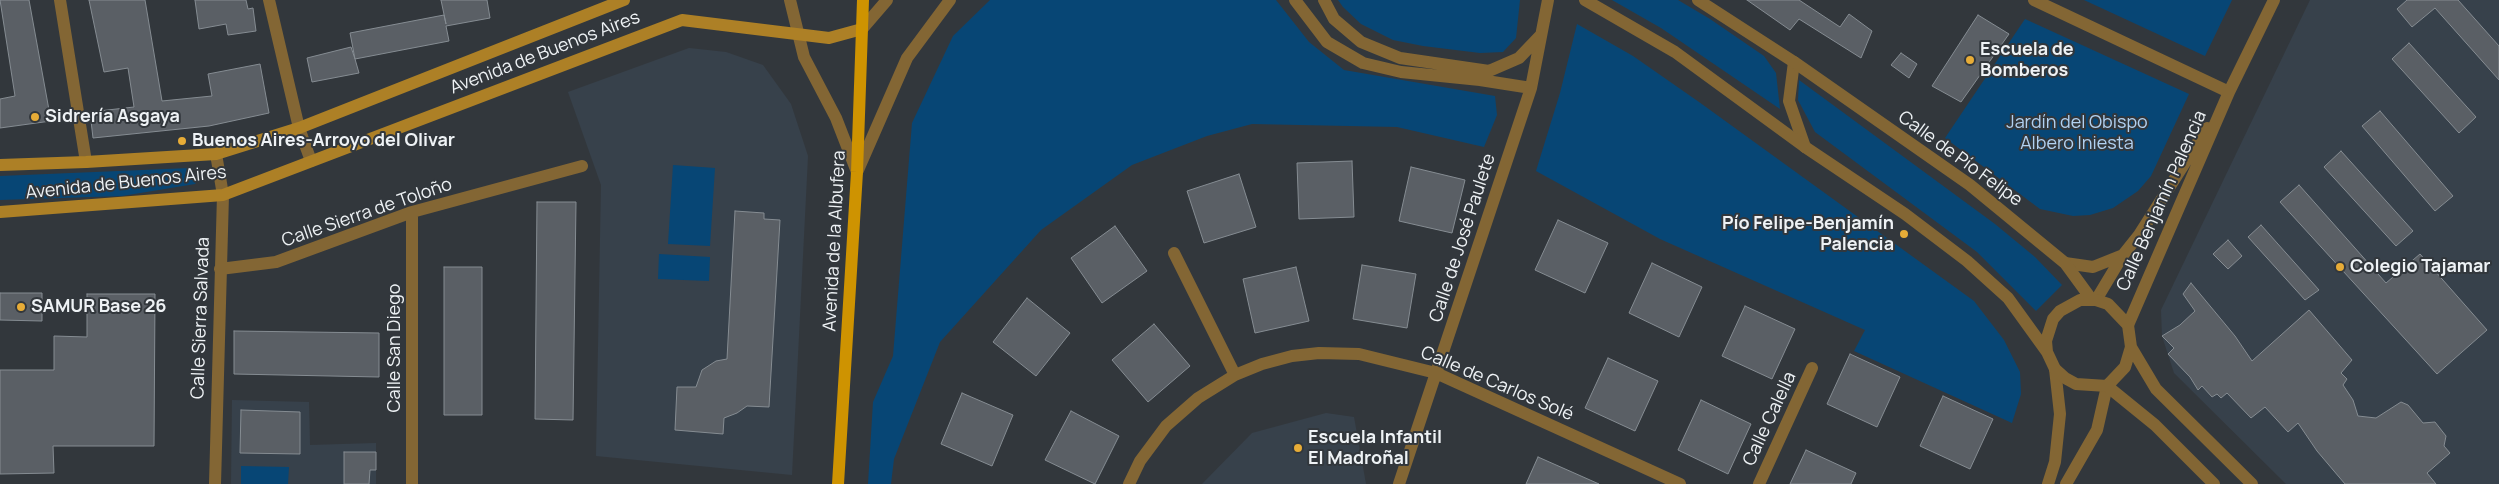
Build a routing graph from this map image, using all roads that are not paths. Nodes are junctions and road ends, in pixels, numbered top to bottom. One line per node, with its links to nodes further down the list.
1 (60, 0): 25 (street, Avenida de Buenos Aires)
2 (268, 0): 21 (street)
3 (624, 0): 21 (main road, Avenida de Buenos Aires)
4 (790, 0): 16 (street)
5 (863, 0): 15 (main road, Avenida de la Albufera)
6 (887, 0): 15 (street)
7 (950, 0): 28 (street)
8 (1294, 0): 19 (street)
9 (1324, 0): 17 (street)
10 (1548, 0): 17 (street, Calle de José Paulete)
11 (1585, 0): 22 (street)
12 (1698, 0): 18 (street, Calle de Pío Felipe)
13 (2034, 0): 20 (street)
14 (2274, 0): 20 (street, Calle Benjamín Palencia)
15 (862, 29): 16 (main road, Avenida de Buenos Aires); 28 (main road, Avenida de la Albufera)
16 (798, 33): 24 (main road, Avenida de Buenos Aires); 28 (street)
17 (1542, 33): 19 (street, Calle de José Paulete)
18 (1794, 62): 22 (street); 34 (street, Calle de Pío Felipe)
19 (1531, 88): 42 (street, Calle de José Paulete)
20 (2229, 92): 33 (street, Calle Benjamín Palencia); 37 (street, Calle Benjamín Palencia)
21 (299, 128): 23 (main road, Avenida de Buenos Aires); 24 (street)
22 (1806, 147): 39 (street)
23 (216, 154): 25 (main road, Avenida de Buenos Aires); 29 (street, Calle Sierra Salvada)
24 (311, 161): 29 (main road, Avenida de Buenos Aires)
25 (86, 162): 26 (main road, Avenida de Buenos Aires)
26 (0, 165)
27 (582, 166): 31 (street, Calle Sierra de Toloño)
28 (857, 172): 48 (main road, Avenida de la Albufera)
29 (223, 194): 30 (main road, Avenida de Buenos Aires); 35 (street, Calle Sierra Salvada)
30 (0, 212)
31 (412, 212): 35 (street, Calle Sierra de Toloño); 47 (street, Calle San Diego)
32 (1174, 252): 43 (street)
33 (2123, 255): 34 (street, Calle Benjamín Palencia); 36 (street, Calle Benjamín Palencia)
34 (2065, 262): 36 (street, Calle de Pío Felipe)
35 (220, 269): 46 (street, Calle Sierra Salvada)
36 (2094, 300): 37 (street); 39 (street)
37 (2128, 325): 38 (street)
38 (2132, 347): 44 (street); 57 (street)
39 (2047, 352): 41 (street)
40 (1812, 368): 52 (street, Calle Calella)
41 (2055, 369): 44 (street); 53 (street)
42 (1436, 373): 43 (street, Calle de Carlos Solé); 50 (street, Calle de José Paulete); 51 (street, Calle de Carlos Solé)
43 (1235, 375): 49 (street, Calle de Carlos Solé)
44 (2107, 386): 45 (street); 56 (street)
45 (2079, 461): 54 (street); 55 (street)
46 (215, 484)
47 (412, 484)
48 (838, 484)
49 (1129, 484)
50 (1399, 484)
51 (1680, 484)
52 (1759, 484)
53 (2048, 484)
54 (2066, 484)
55 (2076, 484)
56 (2214, 484)
57 (2252, 484)

